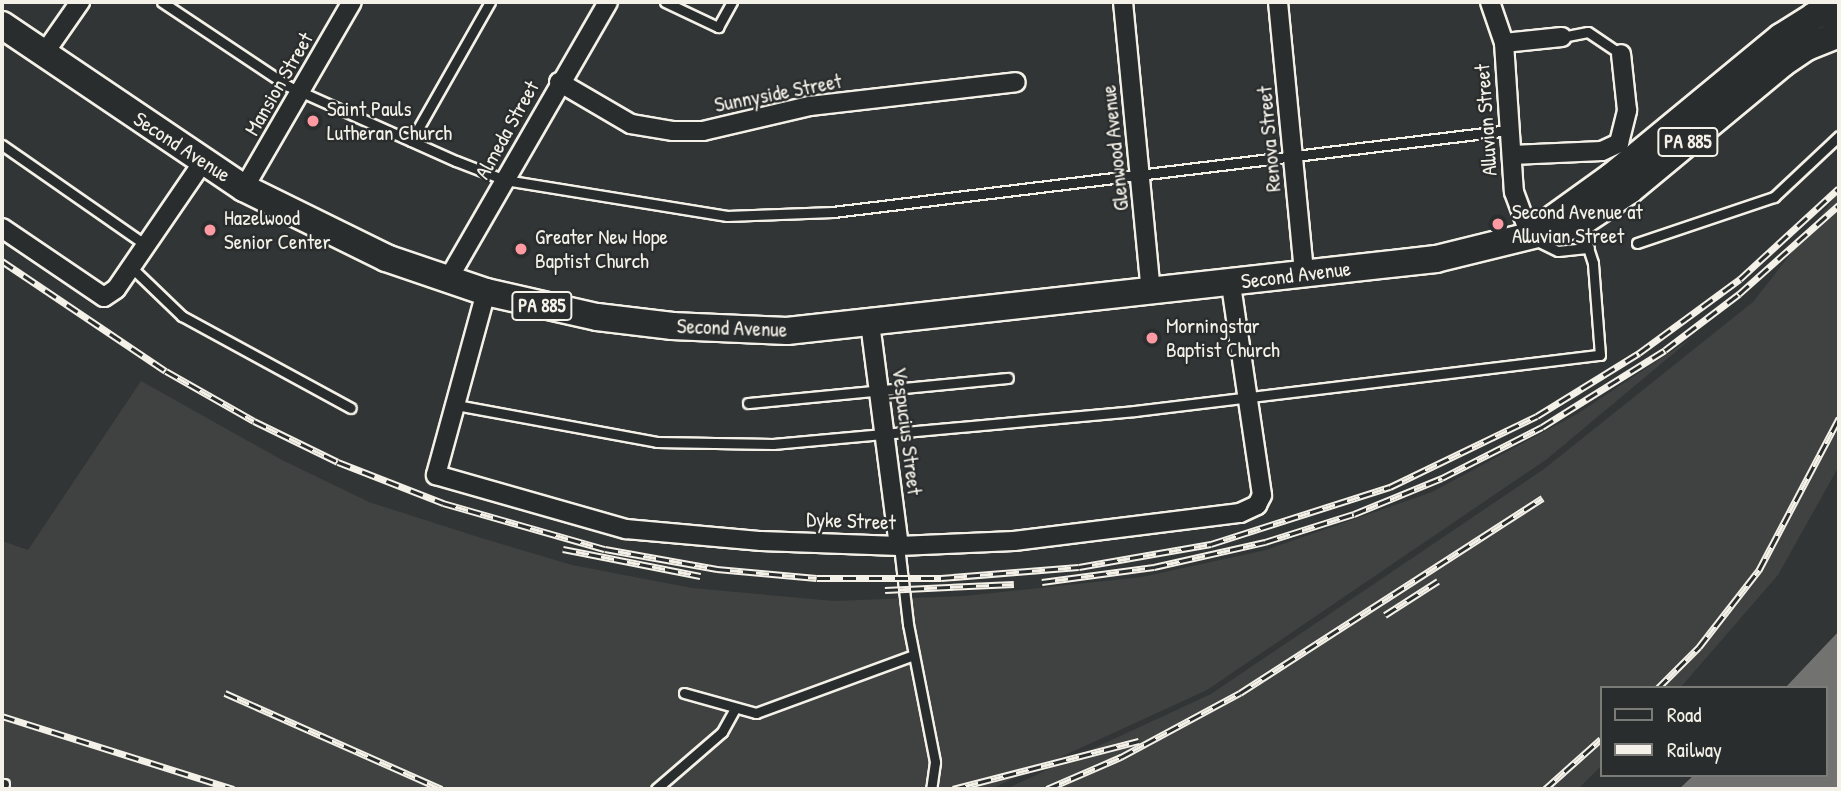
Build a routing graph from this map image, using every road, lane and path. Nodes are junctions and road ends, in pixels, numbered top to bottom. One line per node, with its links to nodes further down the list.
1 (80, 2): 17 (street)
2 (162, 2): 20 (lane)
3 (352, 2): 20 (street, Mansion Street)
4 (490, 2): 23 (lane)
5 (608, 2): 18 (street, Almeda Street)
6 (665, 2): 7 (lane)
7 (733, 2)
8 (1123, 2): 28 (street, Glenwood Avenue)
9 (1278, 2): 25 (street, Renova Street)
10 (1490, 2): 15 (street, Alluvian Street)
11 (1839, 9): 33 (main road, Second Avenue / PA 885)
12 (2, 25): 17 (main road, Second Avenue / PA 885)
13 (1839, 34): 31 (main road, Second Avenue / PA 885)
14 (1562, 37): 15 (street); 16 (lane)
15 (1504, 44): 21 (street, Alluvian Street)
16 (1621, 54): 26 (street)
17 (43, 55): 27 (main road, Second Avenue / PA 885)
18 (559, 82): 19 (street, Sunnyside Street); 29 (street, Almeda Street)
19 (1016, 82)
20 (302, 90): 23 (lane); 30 (street, Mansion Street)
21 (1510, 130): 25 (lane); 26 (street, Alluvian Street)
22 (1839, 136): 34 (lane)
23 (411, 141): 29 (lane)
24 (2, 145): 35 (lane)
25 (1293, 155): 28 (lane); 38 (street, Renova Street)
26 (1511, 155): 33 (street, Alluvian Street)
27 (203, 162): 30 (main road, Second Avenue / PA 885); 35 (street)
28 (1142, 176): 29 (lane); 41 (street, Glenwood Avenue)
29 (505, 180): 39 (street, Almeda Street)
30 (244, 188): 39 (main road, Second Avenue / PA 885)
31 (1579, 224): 33 (main road, Second Avenue / PA 885); 36 (lane)
32 (2, 228): 37 (street)
33 (1530, 235): 36 (lane); 38 (main road, Second Avenue / PA 885)
34 (1637, 243)
35 (146, 245): 37 (street)
36 (1590, 248): 46 (lane)
37 (131, 267): 49 (lane)
38 (1304, 273): 40 (main road, Second Avenue / PA 885)
39 (447, 281): 42 (main road, Second Avenue / PA 885)
40 (1231, 284): 41 (main road, Second Avenue / PA 885); 46 (street)
41 (1151, 291): 43 (main road, Second Avenue / PA 885)
42 (486, 292): 43 (main road, Second Avenue / PA 885); 48 (street)
43 (870, 323): 45 (street, Vespucius Street)
44 (1008, 378): 45 (lane)
45 (879, 389): 47 (lane); 50 (street, Vespucius Street)
46 (1246, 397): 50 (lane); 51 (street, Dyke Street)
47 (748, 403)
48 (456, 405): 50 (lane); 51 (street, Dyke Street)
49 (351, 408)
50 (883, 435): 51 (street, Vespucius Street)
51 (899, 546): 52 (lane)
52 (914, 655): 54 (lane); 55 (lane)
53 (684, 693): 54 (lane)
54 (735, 709): 56 (lane)
55 (934, 776): 57 (lane); 58 (lane)
56 (656, 789)
57 (932, 789)
58 (938, 789)

